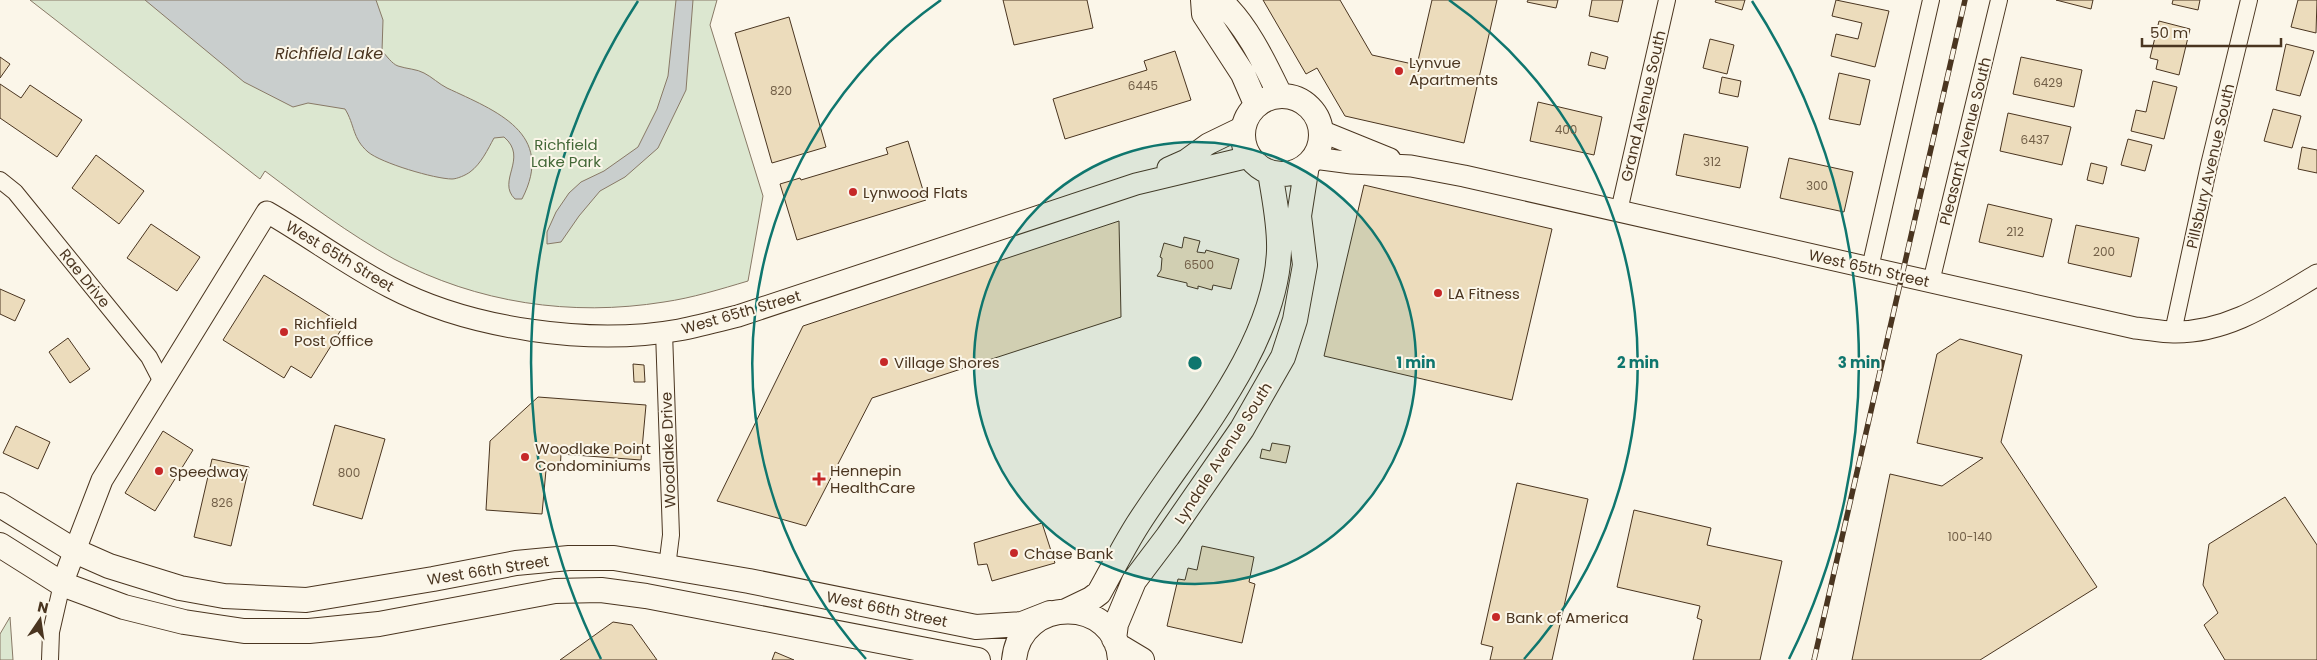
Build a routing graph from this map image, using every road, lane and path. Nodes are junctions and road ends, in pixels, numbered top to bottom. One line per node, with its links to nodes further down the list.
1 (1202, 0): 8 (main road)
2 (1220, 0): 7 (main road)
3 (1667, 0): 17 (street, Grand Avenue South)
4 (1931, 0): 18 (street)
5 (1999, 0): 20 (street, Pleasant Avenue South)
6 (2249, 0): 22 (street, Pillsbury Avenue South)
7 (1280, 95): 8 (main road); 10 (main road)
8 (1256, 104): 9 (main road)
9 (1243, 127): 11 (main road); 16 (street, West 65th Street)
10 (1321, 131): 12 (main road, Lyndale Avenue South); 13 (street, West 65th Street)
11 (1249, 157): 14 (main road); 16 (street, West 65th Street)
12 (1310, 162): 13 (street, West 65th Street); 14 (main road); 30 (main road, Lyndale Avenue South)
13 (1411, 166): 17 (street, West 65th Street)
14 (1270, 172): 29 (main road, Lyndale Avenue South)
15 (0, 180): 23 (street, Rae Drive)
16 (1136, 184): 21 (street, West 65th Street)
17 (1619, 211): 18 (street, West 65th Street)
18 (1870, 268): 20 (street, West 65th Street)
19 (2317, 275): 22 (street, West 65th Street)
20 (1931, 282): 22 (street, West 65th Street)
21 (664, 332): 23 (street, West 65th Street); 27 (street, Woodlake Drive)
22 (2173, 332)
23 (162, 382): 26 (street)
24 (0, 505): 26 (main road, West 66th Street)
25 (0, 545): 28 (main road, West 66th Street)
26 (75, 551): 27 (main road, West 66th Street); 28 (street)
27 (667, 567): 29 (main road, West 66th Street)
28 (62, 584): 31 (street); 32 (main road, West 66th Street)
29 (1058, 612): 30 (main road); 33 (main road)
30 (1117, 648): 34 (main road)
31 (50, 660)
32 (978, 660)
33 (1014, 660)
34 (1142, 660)

